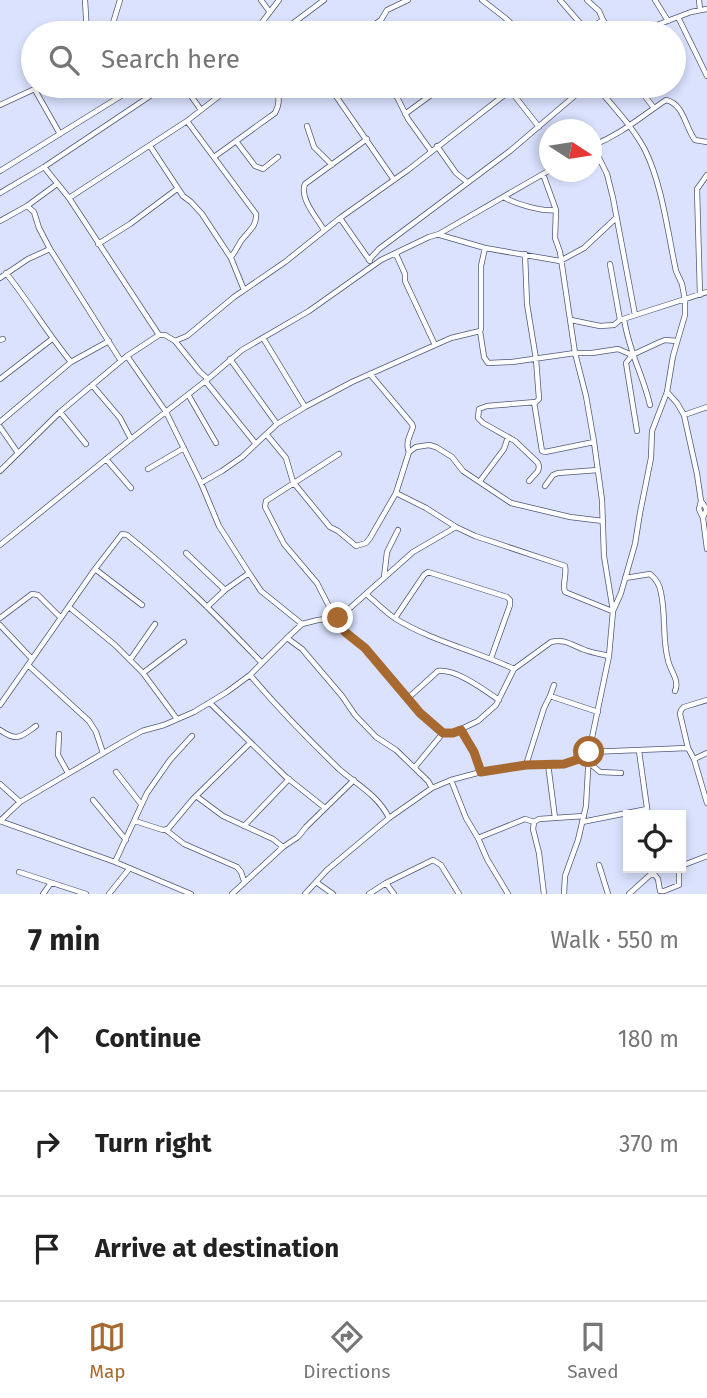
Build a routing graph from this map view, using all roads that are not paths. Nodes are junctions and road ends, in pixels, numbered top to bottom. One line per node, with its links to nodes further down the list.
1 (85, 0): 17 (street)
2 (120, 0): 18 (street)
3 (261, 0): 14 (street)
4 (279, 0): 14 (street)
5 (324, 0): 20 (street)
6 (408, 0): 21 (street)
7 (482, 0): 22 (street)
8 (560, 0): 23 (street)
9 (587, 0): 16 (street)
10 (654, 0): 24 (street)
11 (699, 0): 13 (street)
12 (707, 9): 13 (street)
13 (700, 10): 15 (street)
14 (270, 11): 19 (street)
15 (678, 17): 24 (street); 25 (street)
16 (603, 20)
17 (86, 21)
18 (114, 21)
19 (263, 21)
20 (295, 21)
21 (380, 21)
22 (508, 21)
23 (576, 21)
24 (668, 21)
25 (680, 21)
26 (686, 33): 27 (street)
27 (707, 76)
28 (21, 96): 43 (street)
29 (40, 98): 51 (street)
30 (118, 98): 51 (street)
31 (147, 98): 63 (street)
32 (192, 98): 45 (street)
33 (216, 98): 45 (street)
34 (279, 98): 53 (street)
35 (338, 98): 52 (street)
36 (397, 98): 46 (street)
37 (427, 98): 46 (street)
38 (500, 98): 57 (street)
39 (516, 98): 49 (street)
40 (572, 98): 49 (street)
41 (606, 98): 50 (street)
42 (646, 98): 44 (street)
43 (0, 105)
44 (654, 108): 50 (street); 55 (street)
45 (201, 110): 47 (street)
46 (405, 114): 58 (street)
47 (187, 121): 56 (street); 59 (street)
48 (307, 126): 62 (street)
49 (538, 127): 68 (street)
50 (630, 127): 54 (street); 97 (street)
51 (60, 134): 64 (street)
52 (367, 139): 62 (street); 67 (street)
53 (236, 141): 59 (street); 60 (street)
54 (602, 142)
55 (707, 142)
56 (150, 146): 71 (street); 74 (street)
57 (437, 146): 58 (street); 68 (street)
58 (431, 150): 67 (street)
59 (214, 157): 87 (street)
60 (278, 157)
61 (602, 162): 78 (street)
62 (332, 164): 80 (street)
63 (44, 167): 70 (street); 72 (street)
64 (0, 171)
65 (707, 175): 96 (street)
66 (539, 176): 73 (street)
67 (394, 180): 77 (street)
68 (467, 182): 88 (street)
69 (546, 182): 76 (street)
70 (57, 184): 74 (street); 75 (street)
71 (177, 189): 82 (street); 87 (street)
72 (0, 193)
73 (504, 197): 76 (street); 81 (street)
74 (69, 198): 82 (street)
75 (27, 206): 79 (street); 84 (street)
76 (556, 211): 89 (street)
77 (340, 218): 80 (street); 88 (street)
78 (616, 218): 89 (street); 98 (street)
79 (0, 221)
80 (324, 230): 94 (street)
81 (439, 234): 83 (street); 85 (street)
82 (98, 244): 102 (street)
83 (485, 248): 86 (street); 101 (street)
84 (50, 249): 92 (street); 105 (street)
85 (396, 254): 91 (street); 108 (street)
86 (525, 254): 89 (street); 113 (street)
87 (231, 258): 94 (street)
88 (369, 260): 91 (street)
89 (560, 261): 99 (street)
90 (610, 264): 100 (street)
91 (373, 265): 103 (street)
92 (6, 273): 93 (street); 104 (street)
93 (0, 278)
94 (244, 290): 106 (street)
95 (707, 292): 96 (street)
96 (700, 295): 97 (street)
97 (685, 300): 98 (street); 107 (street)
98 (635, 315): 100 (street)
99 (571, 320): 100 (street); 109 (street)
100 (622, 320): 110 (street)
101 (480, 331): 108 (street); 113 (street)
102 (159, 335): 106 (street); 111 (street)
103 (263, 338): 112 (street); 124 (street)
104 (52, 339): 115 (street); 117 (street)
105 (109, 341): 114 (street); 115 (street)
106 (175, 341): 118 (street)
107 (677, 341): 110 (street); 120 (street)
108 (435, 345): 116 (street)
109 (575, 353): 110 (street); 113 (street); 135 (street)
110 (632, 355): 123 (street); 131 (street)
111 (127, 356): 114 (street); 127 (street)
112 (230, 359): 118 (street); 130 (street)
113 (536, 359): 122 (street)
114 (121, 361): 119 (street)
115 (71, 362): 129 (street)
116 (370, 374): 124 (street); 140 (street)
117 (0, 379)
118 (207, 381): 121 (street); 138 (street)
119 (92, 386): 126 (street); 134 (street)
120 (667, 392): 128 (street); 166 (street)
121 (188, 396): 127 (street); 136 (street)
122 (534, 402): 133 (street); 135 (street)
123 (650, 405)
124 (305, 407): 130 (street)
125 (707, 407): 128 (street)
126 (60, 412): 137 (street); 141 (street)
127 (166, 412): 134 (street); 139 (street)
128 (684, 415): 154 (street)
129 (0, 424): 141 (street)
130 (277, 424): 132 (street)
131 (637, 431)
132 (267, 435): 138 (street); 149 (street)
133 (508, 437): 147 (street); 148 (street)
134 (131, 439): 143 (street)
135 (594, 442): 145 (street)
136 (216, 443)
137 (86, 444)
138 (256, 444): 150 (street)
139 (184, 448): 144 (street); 150 (street)
140 (409, 452): 147 (street); 153 (street)
141 (18, 453): 146 (street)
142 (339, 454): 149 (street)
143 (106, 459): 152 (street); 160 (street)
144 (148, 470)
145 (598, 470): 151 (street); 157 (street)
146 (0, 471)
147 (480, 481): 157 (street)
148 (529, 481)
149 (293, 482): 153 (street); 175 (street)
150 (201, 483): 164 (street)
151 (545, 486)
152 (131, 488)
153 (396, 493): 158 (street)
154 (701, 501): 155 (street); 156 (street)
155 (706, 508): 156 (street)
156 (703, 518): 161 (street)
157 (603, 521): 172 (street)
158 (456, 527): 165 (street); 172 (street)
159 (398, 530): 165 (street)
160 (0, 545)
161 (707, 550)
162 (186, 552): 167 (street)
163 (95, 569): 169 (street); 170 (street); 171 (street)
164 (249, 573): 167 (street); 179 (street)
165 (384, 577): 168 (street)
166 (625, 578): 172 (street); 192 (street)
167 (225, 590): 171 (street)
168 (366, 594): 175 (street); 176 (street)
169 (142, 605)
170 (69, 607): 174 (street); 185 (street)
171 (207, 607): 186 (street)
172 (613, 611): 182 (street)
173 (0, 618): 174 (street)
174 (61, 618): 184 (street)
175 (335, 618): 179 (street); 194 (street)
176 (396, 618): 183 (street); 183 (street)
177 (155, 624): 185 (street)
178 (0, 625): 184 (street)
179 (302, 625): 180 (street)
180 (287, 638): 186 (street); 216 (street)
181 (184, 642): 189 (street)
182 (609, 656): 188 (street); 199 (street)
183 (491, 657): 188 (street)
184 (32, 659): 187 (street)
185 (130, 660): 189 (street)
186 (262, 663): 190 (street)
187 (28, 665): 198 (street); 210 (street)
188 (514, 669): 195 (street)
189 (143, 673): 200 (street)
190 (250, 675): 197 (street); 222 (street)
191 (554, 685): 193 (street)
192 (675, 691)
193 (550, 695): 199 (street); 215 (street)
194 (407, 699): 195 (street); 204 (street)
195 (499, 700): 203 (street)
196 (707, 700): 208 (street)
197 (210, 703): 200 (street); 207 (street)
198 (0, 705)
199 (598, 712): 212 (street)
200 (177, 719): 210 (street)
201 (36, 726): 202 (street)
202 (0, 730)
203 (461, 730): 204 (street); 218 (street)
204 (443, 733): 216 (street)
205 (59, 734): 219 (street)
206 (192, 736): 230 (street)
207 (250, 743): 221 (street); 226 (street)
208 (688, 748): 209 (street); 213 (street)
209 (639, 751): 212 (street); 232 (street)
210 (103, 753): 219 (street)
211 (707, 753): 213 (street)
212 (588, 756): 214 (street); 220 (street); 233 (street)
213 (694, 758): 229 (street)
214 (548, 764): 215 (street); 236 (street)
215 (526, 765): 218 (street)
216 (415, 767): 225 (street)
217 (116, 772): 230 (street)
218 (481, 772): 223 (street)
219 (68, 773): 228 (street)
220 (621, 773)
221 (289, 779): 231 (street); 241 (street)
222 (354, 780): 231 (street); 235 (street)
223 (451, 780): 225 (street); 243 (street)
224 (0, 784): 228 (street)
225 (432, 788): 235 (street)
226 (196, 796): 241 (street); 242 (street)
227 (93, 800): 244 (street)
228 (20, 802): 237 (street)
229 (707, 803)
230 (141, 804): 238 (street)
231 (325, 808): 245 (street)
232 (647, 810)
233 (583, 816): 236 (street); 240 (street)
234 (623, 816): 240 (street)
235 (389, 818): 255 (street)
236 (555, 818): 239 (street)
237 (0, 821): 247 (street)
238 (135, 821): 242 (street); 244 (street)
239 (534, 822): 243 (street); 269 (street)
240 (582, 822): 270 (street)
241 (243, 827): 245 (street)
242 (166, 830): 254 (street)
243 (478, 838): 268 (street)
244 (126, 840): 247 (street)
245 (283, 847): 254 (street)
246 (707, 856): 249 (street)
247 (115, 862): 250 (street)
248 (599, 865): 271 (street)
249 (686, 865)
250 (129, 869): 260 (street); 261 (street)
251 (19, 872): 256 (street)
252 (680, 873): 253 (street)
253 (655, 875): 272 (street)
254 (244, 881): 262 (street)
255 (316, 882): 263 (street); 264 (street)
256 (51, 883): 258 (street); 259 (street)
257 (386, 883): 265 (street); 266 (street); 267 (street)
258 (43, 894)
259 (86, 894)
260 (109, 894)
261 (191, 894)
262 (232, 894)
263 (305, 894)
264 (333, 894)
265 (369, 894)
266 (394, 894)
267 (459, 894)
268 (508, 894)
269 (544, 894)
270 (564, 894)
271 (608, 894)
272 (628, 894)

